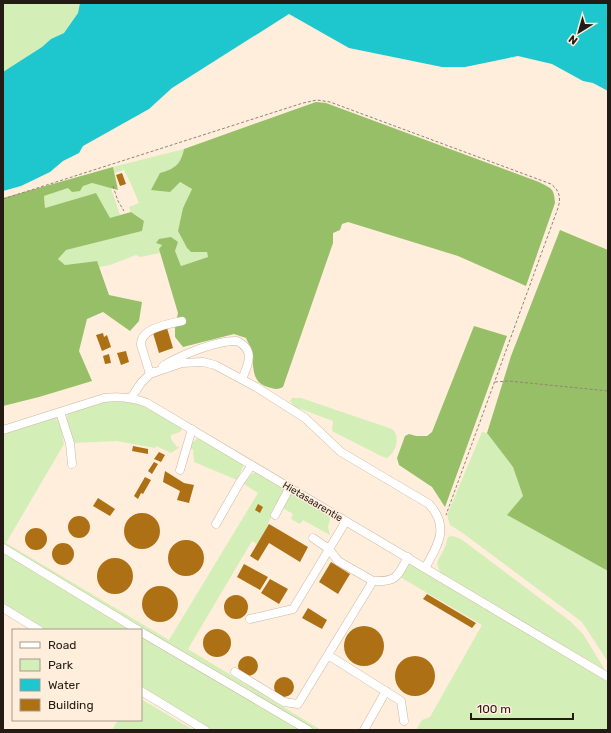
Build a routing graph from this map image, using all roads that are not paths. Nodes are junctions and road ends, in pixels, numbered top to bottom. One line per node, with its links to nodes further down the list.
1 (182, 321): 2 (street)
2 (150, 374): 3 (street); 3 (street); 4 (street)
3 (242, 379): 19 (street)
4 (132, 398): 5 (street, Hietasaarentie); 6 (street, Hietasaarentie)
5 (60, 412): 7 (street, Hietasaarentie); 8 (street)
6 (192, 429): 9 (street, Hietasaarentie); 10 (street)
7 (3, 430)
8 (72, 464)
9 (252, 464): 11 (street, Hietasaarentie); 14 (street)
10 (180, 470)
11 (290, 487): 12 (street); 13 (street, Hietasaarentie)
12 (275, 515)
13 (346, 521): 17 (street); 18 (street, Hietasaarentie)
14 (216, 524)
15 (313, 538): 17 (street)
16 (3, 548): 24 (street)
17 (329, 549): 20 (street); 22 (street)
18 (408, 557): 19 (street, Hietasaarentie); 20 (street)
19 (425, 568): 28 (street, Hietasaarentie)
20 (373, 581): 26 (street)
21 (3, 608): 23 (street)
22 (250, 619)
23 (37, 629)
24 (136, 629)
25 (142, 633): 33 (street)
26 (328, 655): 27 (street); 29 (street)
27 (235, 672)
28 (608, 677)
29 (386, 692): 31 (street); 34 (street)
30 (142, 693): 32 (street)
31 (404, 721)
32 (205, 730)
33 (308, 730)
34 (364, 730)

